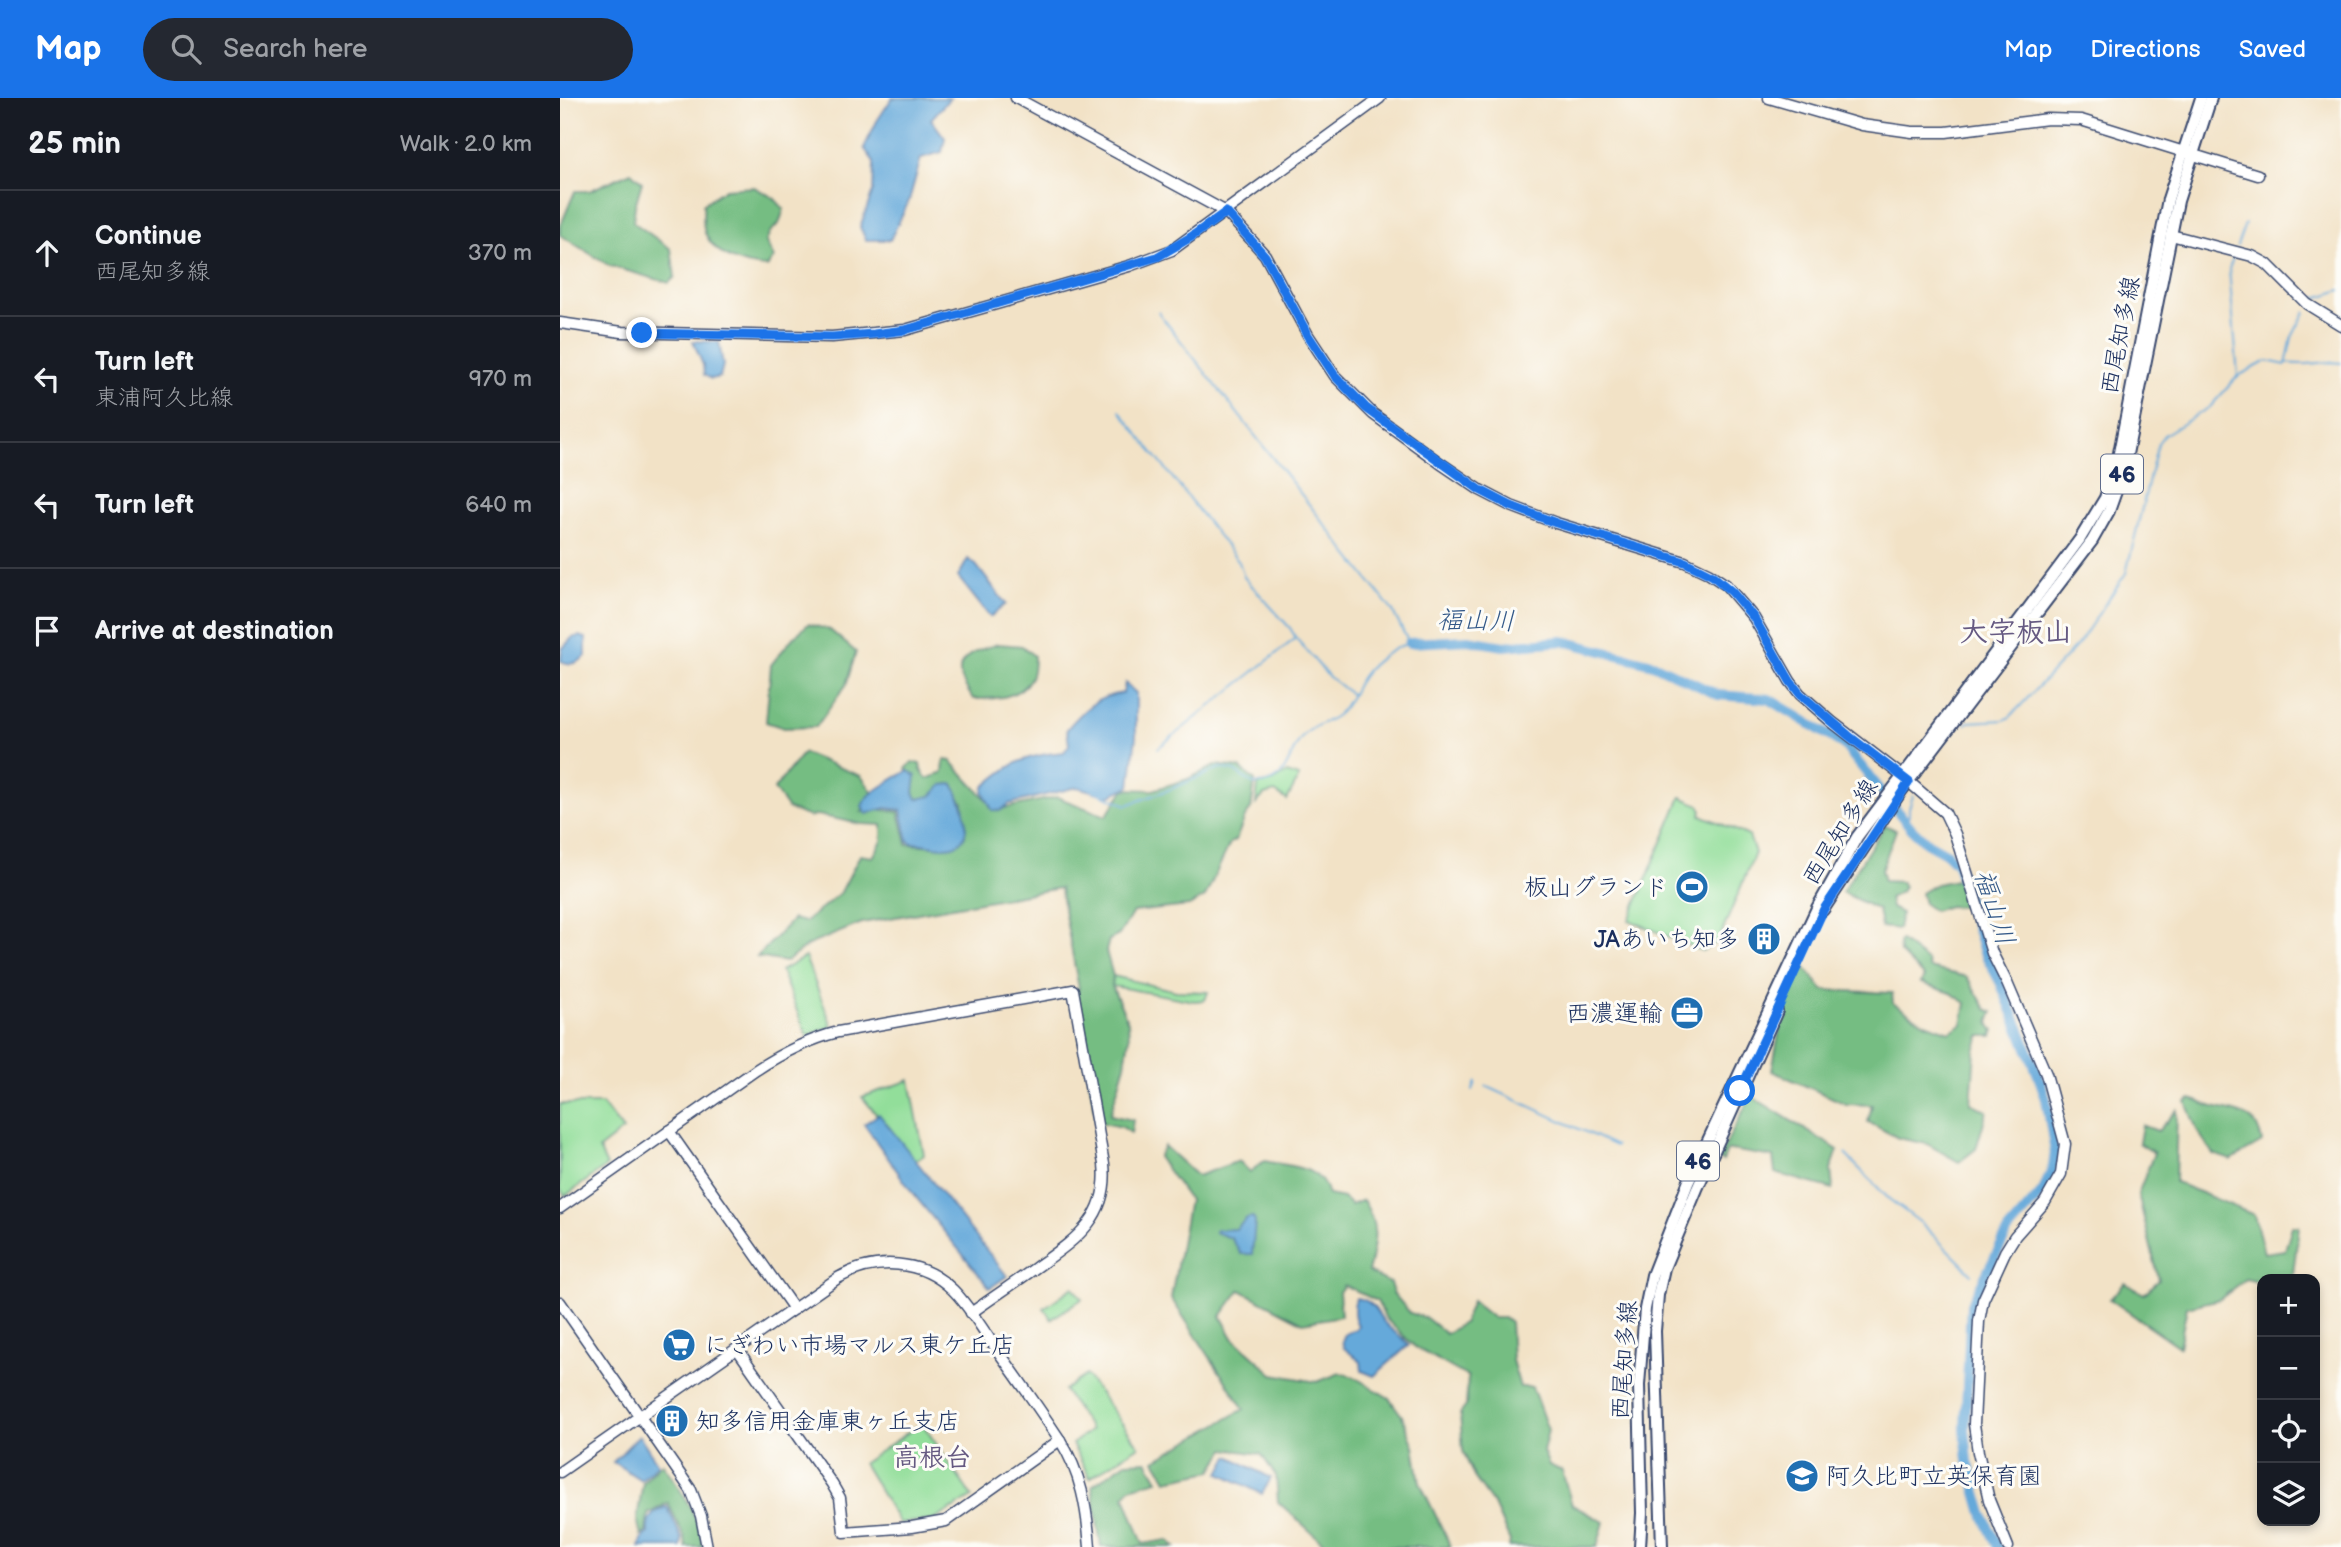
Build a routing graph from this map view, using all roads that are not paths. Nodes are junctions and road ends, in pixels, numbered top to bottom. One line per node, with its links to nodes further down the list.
1 (1016, 98): 8 (street)
2 (1380, 98): 8 (street)
3 (1769, 98): 6 (street)
4 (2201, 98): 6 (main road, 西尾知多線 / 46)
5 (2211, 98): 6 (main road, 西尾知多線 / 46)
6 (2187, 153): 7 (street); 9 (main road, 西尾知多線 / 46); 12 (main road, 西尾知多線 / 46)
7 (2258, 175)
8 (1226, 212): 10 (street); 12 (street)
9 (2171, 235): 11 (street); 12 (main road, 西尾知多線 / 46)
10 (560, 323)
11 (2341, 325)
12 (1902, 783): 13 (main road, 西尾知多線 / 46); 27 (street)
13 (1881, 810): 25 (main road, 西尾知多線 / 46); 26 (main road, 西尾知多線 / 46)
14 (669, 1131): 15 (street); 17 (street); 18 (street)
15 (560, 1208)
16 (560, 1302): 20 (street)
17 (794, 1309): 18 (street); 19 (street)
18 (971, 1312): 21 (street)
19 (738, 1350): 20 (street); 21 (street)
20 (640, 1416): 22 (street); 23 (street)
21 (1060, 1440): 24 (street)
22 (560, 1472)
23 (707, 1547)
24 (1090, 1547)
25 (1640, 1547)
26 (1661, 1547)
27 (2008, 1547)

